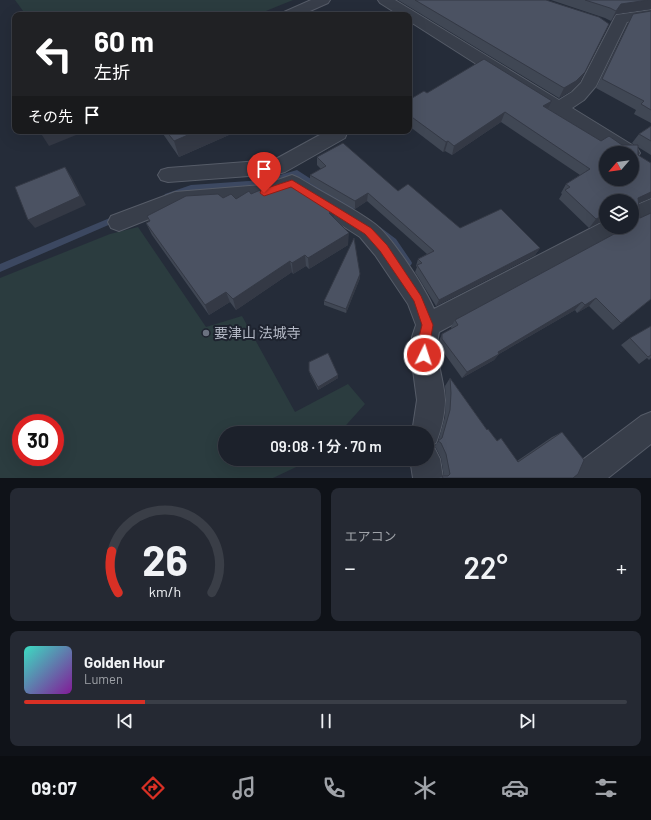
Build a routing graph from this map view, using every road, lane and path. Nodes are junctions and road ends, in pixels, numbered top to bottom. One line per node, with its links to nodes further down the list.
1 (323, 0): 3 (street)
2 (386, 0): 4 (street)
3 (296, 12)
4 (405, 12)
5 (651, 14): 7 (street)
6 (412, 16): 7 (street)
7 (560, 108): 9 (street)
8 (336, 134): 10 (street)
9 (619, 146)
10 (168, 175)
11 (651, 207): 12 (street)
12 (639, 213)
13 (119, 222): 15 (street)
14 (600, 234): 15 (street)
15 (428, 325): 16 (street)
16 (427, 426)
17 (651, 426): 20 (street)
18 (426, 466): 19 (street)
19 (428, 478)
20 (584, 478)

